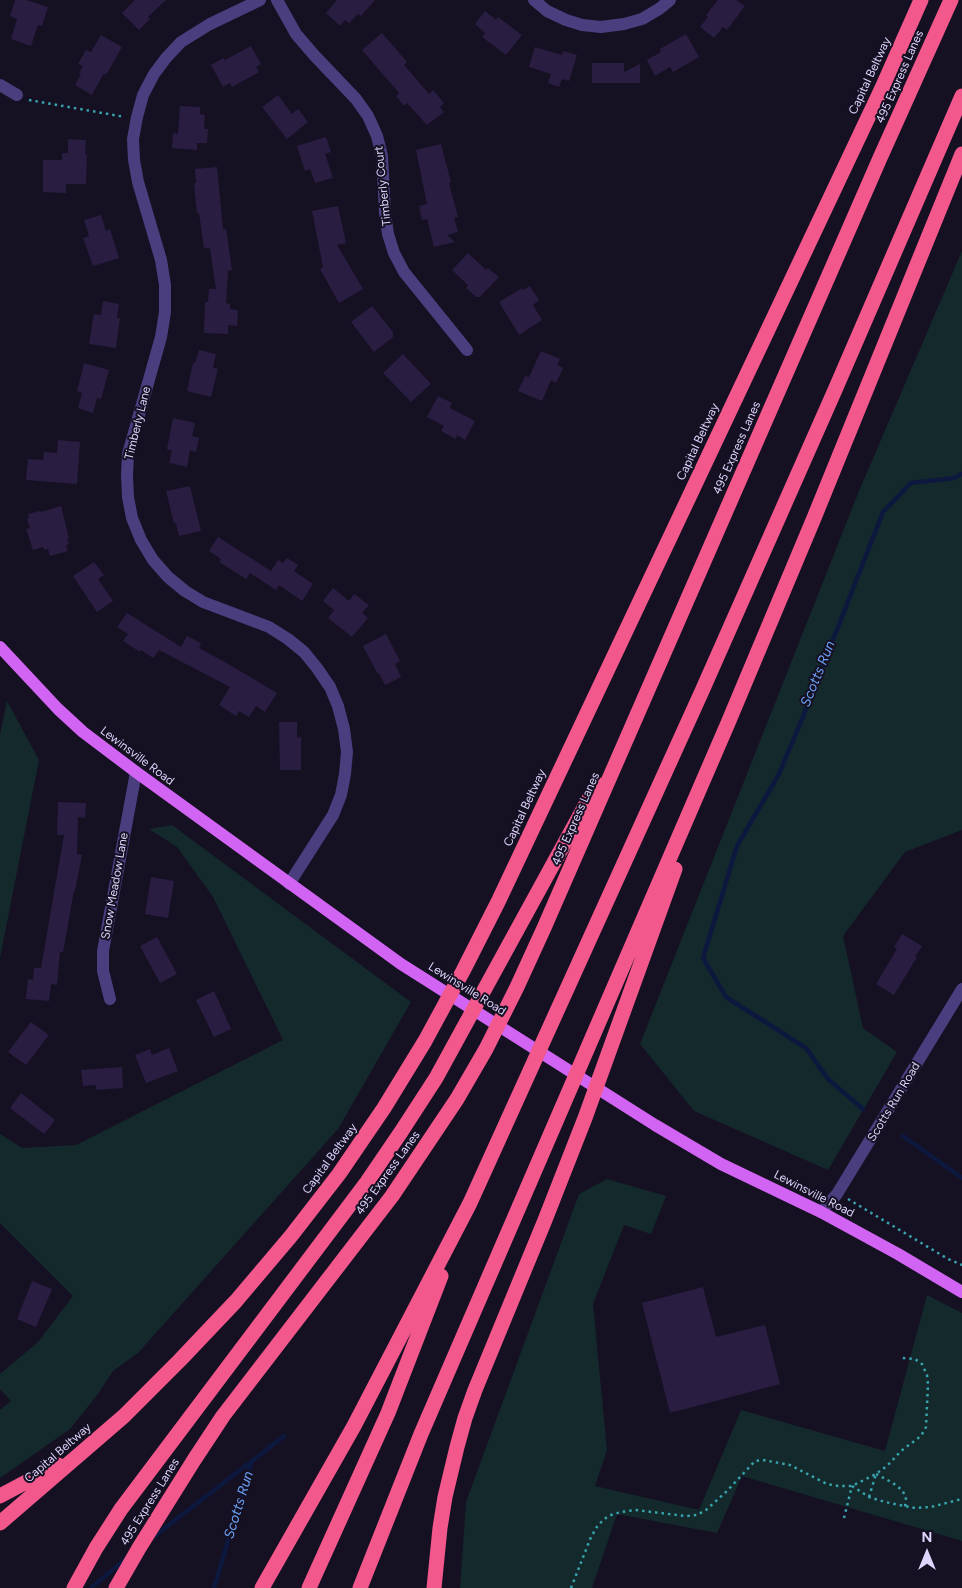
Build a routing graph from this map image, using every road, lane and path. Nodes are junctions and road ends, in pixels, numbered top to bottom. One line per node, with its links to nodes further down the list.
1 (260, 0): 10 (street, Timberly Lane)
2 (277, 0): 12 (street, Timberly Court)
3 (534, 0): 4 (street)
4 (670, 0)
5 (921, 0): 26 (highway, Capital Beltway)
6 (951, 0): 14 (highway, 495 Express Lanes)
7 (0, 85): 9 (street)
8 (962, 96): 21 (highway)
9 (22, 97): 10 (path)
10 (136, 118): 17 (street, Timberly Lane)
11 (962, 154): 15 (highway)
12 (466, 350)
13 (0, 647): 16 (main road, Lewinsville Road)
14 (645, 697): 35 (highway); 36 (highway, 495 Express Lanes)
15 (728, 723): 39 (highway); 40 (highway)
16 (136, 772): 17 (main road, Lewinsville Road); 19 (street, Snow Meadow Lane)
17 (289, 884): 22 (main road, Lewinsville Road)
18 (962, 989): 20 (street, Scotts Run Road)
19 (110, 999)
20 (837, 1194): 22 (street, Scotts Run Road); 23 (path)
21 (470, 1203): 37 (highway); 38 (highway)
22 (821, 1212): 24 (main road, Lewinsville Road)
23 (962, 1265)
24 (962, 1292)
25 (902, 1358): 27 (path)
26 (83, 1451): 29 (highway); 34 (highway, Capital Beltway)
27 (876, 1474): 28 (path); 30 (path); 32 (path)
28 (852, 1486): 30 (path); 33 (path); 41 (path)
29 (0, 1496)
30 (869, 1497): 32 (path)
31 (962, 1499): 32 (path)
32 (905, 1506)
33 (844, 1518)
34 (0, 1523)
35 (74, 1588)
36 (116, 1588)
37 (262, 1588)
38 (309, 1588)
39 (360, 1588)
40 (434, 1588)
41 (571, 1588)

